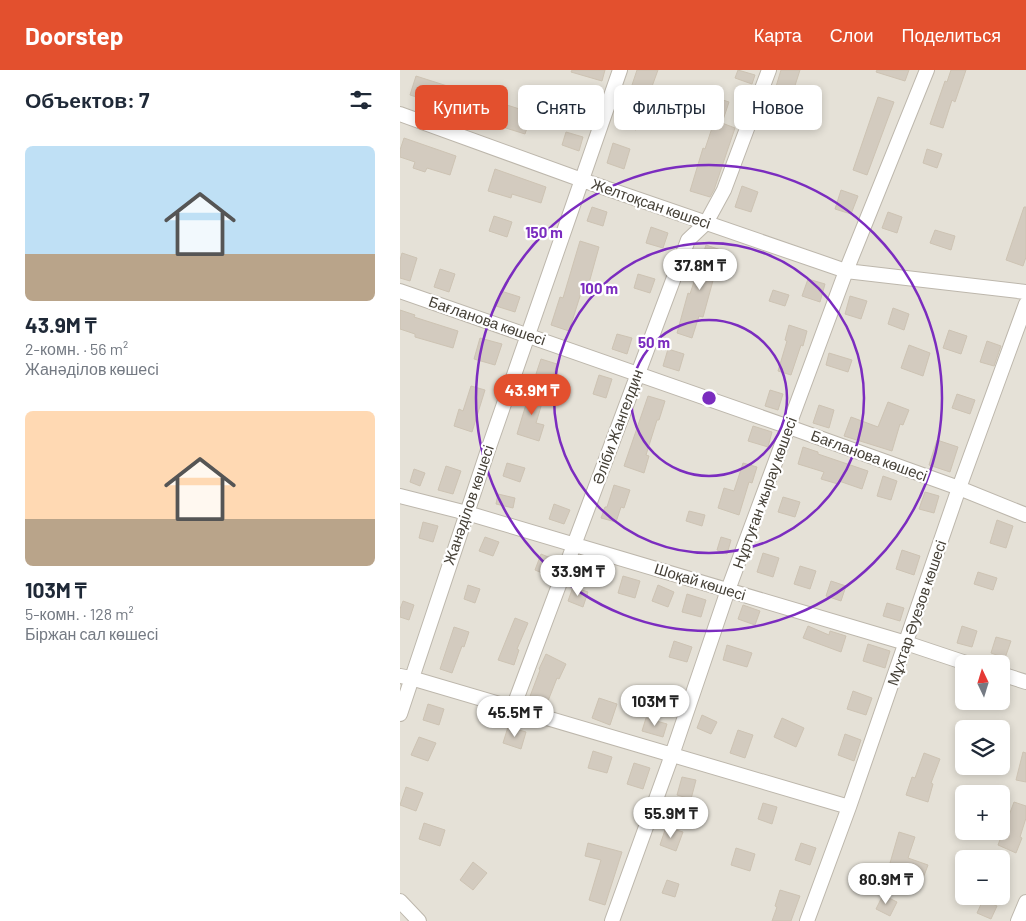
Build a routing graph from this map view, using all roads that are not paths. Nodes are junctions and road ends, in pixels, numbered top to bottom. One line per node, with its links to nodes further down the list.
1 (620, 70): 5 (street, Жанәділов көшесі)
2 (769, 70): 6 (street, Әліби Жангелдин)
3 (927, 70): 7 (street, Нұртуған жырау көшесі)
4 (400, 114): 5 (street, Желтоқсан көшесі)
5 (582, 180): 6 (street, Желтоқсан көшесі); 11 (street, Жанәділов көшесі)
6 (706, 223): 7 (street, Желтоқсан көшесі); 12 (street, Әліби Жангелдин)
7 (846, 271): 9 (street, Желтоқсан көшесі); 13 (street, Нұртуған жырау көшесі)
8 (400, 291): 11 (street, Бағланова көшесі)
9 (1026, 292)
10 (1026, 304): 14 (street, Мұхтар Әуезов көшесі)
11 (527, 334): 12 (street, Бағланова көшесі); 16 (street, Жанәділов көшесі)
12 (638, 374): 13 (street, Бағланова көшесі); 18 (street, Әліби Жангелдин)
13 (789, 427): 14 (street, Бағланова көшесі); 19 (street, Нұртуған жырау көшесі)
14 (959, 488): 17 (street, Бағланова көшесі); 20 (street, Мұхтар Әуезов көшесі)
15 (400, 496): 16 (street, Шоқай көшесі)
16 (467, 512): 18 (street, Шоқай көшесі); 22 (street, Жанәділов көшесі)
17 (1026, 515)
18 (574, 545): 19 (street, Шоқай көшесі); 25 (street, Әліби Жангелдин)
19 (728, 590): 20 (street, Шоқай көшесі); 27 (street, Нұртуған жырау көшесі)
20 (906, 643): 21 (street, Шоқай көшесі); 28 (street, Мұхтар Әуезов көшесі)
21 (955, 659)
22 (406, 677): 25 (street); 26 (street, Жанәділов көшесі)
23 (1010, 677): 24 (street)
24 (1026, 682)
25 (513, 708): 27 (street)
26 (400, 714)
27 (672, 755): 28 (street); 32 (street, Нұртуған жырау көшесі)
28 (849, 808): 33 (street, Мұхтар Әуезов көшесі)
29 (400, 901): 31 (street)
30 (1026, 902): 34 (street)
31 (419, 921)
32 (612, 921)
33 (807, 921)
34 (1018, 921)

